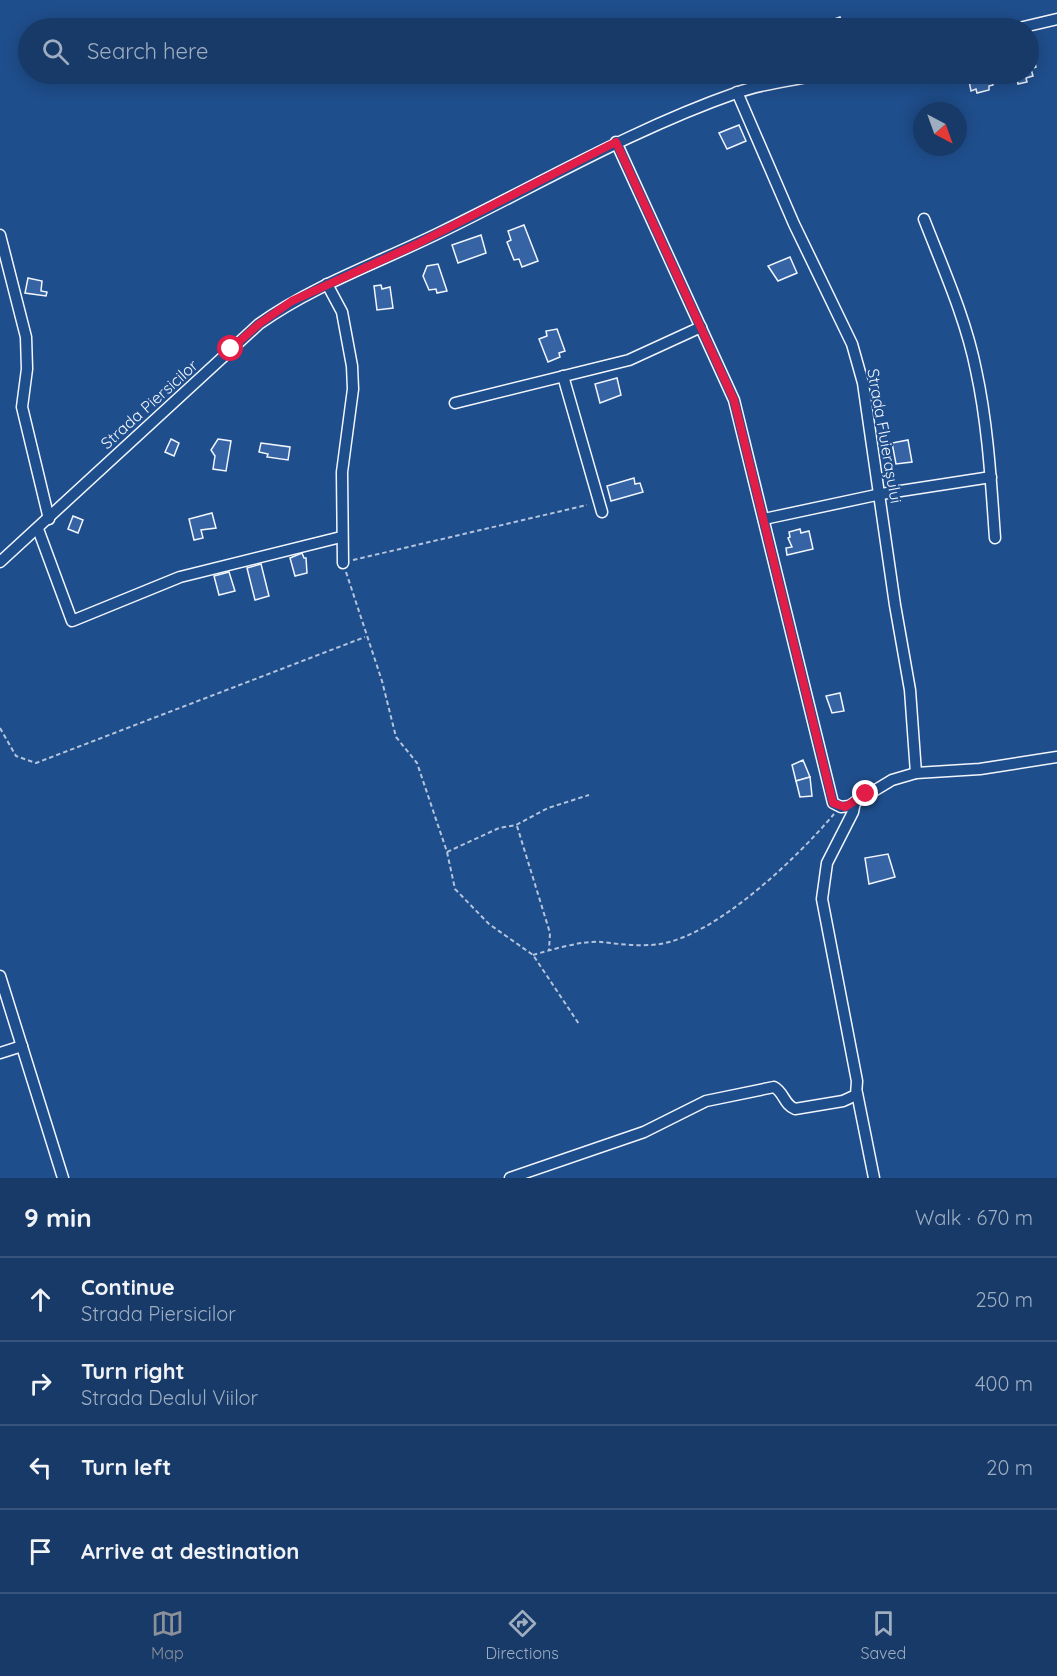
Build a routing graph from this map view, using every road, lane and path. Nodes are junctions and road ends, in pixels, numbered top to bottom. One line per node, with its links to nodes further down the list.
1 (1057, 20): 2 (street)
2 (1039, 24)
3 (776, 84): 4 (street, Strada Piersicilor)
4 (737, 92): 5 (street, Strada Piersicilor); 13 (street, Strada Fluierașului)
5 (616, 142): 8 (street, Strada Piersicilor); 9 (street)
6 (924, 219): 12 (street)
7 (0, 235): 15 (street)
8 (327, 284): 15 (street, Strada Piersicilor); 18 (street)
9 (702, 327): 10 (street); 16 (street)
10 (563, 376): 11 (street); 14 (street)
11 (455, 403)
12 (991, 477): 13 (street); 19 (street)
13 (880, 494): 16 (street); 25 (street, Strada Fluierașului)
14 (600, 507): 21 (path)
15 (49, 519): 17 (street, Strada Piersicilor)
16 (764, 519): 28 (street)
17 (38, 529): 18 (street); 20 (street, Strada Piersicilor)
18 (341, 537): 21 (street)
19 (995, 538)
20 (0, 562)
21 (343, 563): 22 (path)
22 (365, 637): 23 (path); 30 (path)
23 (0, 728)
24 (1057, 758): 25 (street)
25 (916, 772): 27 (street)
26 (589, 795): 29 (path)
27 (855, 802): 28 (street); 37 (street)
28 (833, 803): 31 (path)
29 (516, 825): 30 (path); 31 (path)
30 (447, 852): 32 (path)
31 (549, 950): 32 (path)
32 (533, 955): 34 (path)
33 (0, 976): 35 (street)
34 (579, 1024)
35 (22, 1046): 36 (street); 38 (street)
36 (0, 1053)
37 (857, 1093): 39 (street); 40 (street)
38 (63, 1178)
39 (510, 1178)
40 (874, 1178)

